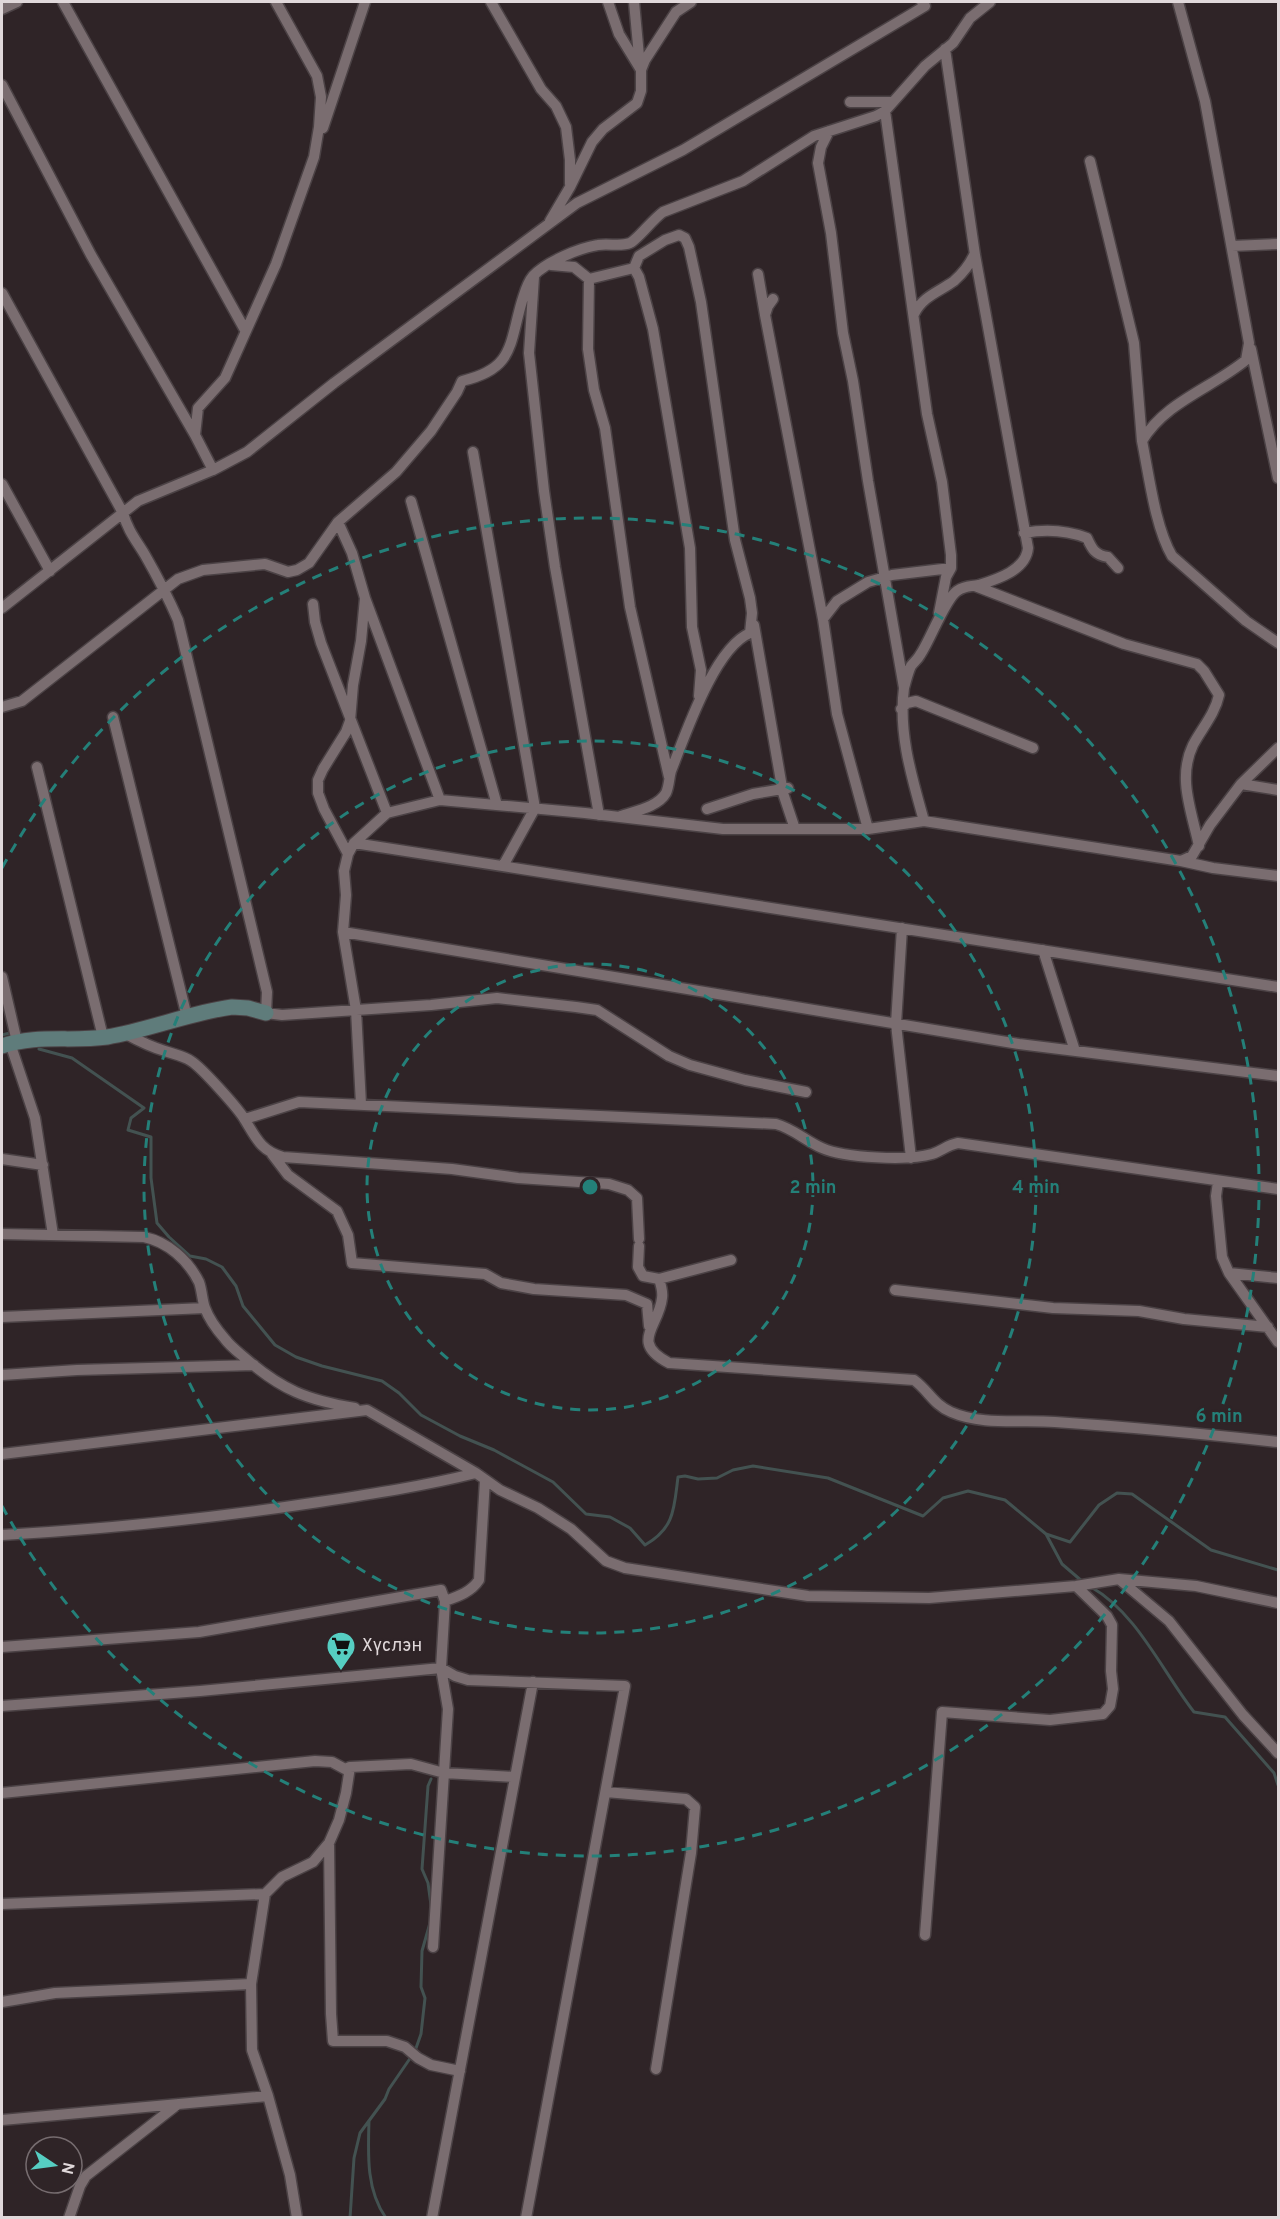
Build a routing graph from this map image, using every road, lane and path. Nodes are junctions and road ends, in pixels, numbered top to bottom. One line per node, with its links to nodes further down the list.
1 (17, 2): 12 (street)
2 (63, 2): 35 (street)
3 (276, 2): 19 (street)
4 (365, 2): 19 (street)
5 (491, 2): 21 (street)
6 (608, 2): 14 (street)
7 (634, 2): 14 (street)
8 (691, 2): 14 (street)
9 (922, 2): 22 (street)
10 (990, 2): 13 (street)
11 (1178, 2): 24 (street)
12 (2, 9)
13 (945, 49): 17 (street); 25 (street)
14 (641, 70): 21 (street)
15 (2, 85): 37 (street)
16 (850, 102): 17 (street)
17 (889, 106): 18 (street); 33 (street)
18 (829, 131): 26 (street); 50 (street)
19 (314, 157): 35 (street)
20 (1090, 161): 38 (street)
21 (570, 187): 22 (street)
22 (547, 226): 40 (street)
23 (1278, 244): 24 (street)
24 (1232, 246): 36 (street)
25 (975, 255): 33 (street); 46 (street)
26 (546, 265): 28 (street); 30 (street)
27 (634, 268): 30 (street); 56 (street); 63 (street)
28 (535, 274): 45 (street); 78 (street)
29 (758, 274): 34 (street)
30 (589, 279): 69 (street)
31 (2, 293): 44 (street)
32 (774, 300): 34 (street)
33 (914, 314): 49 (street)
34 (765, 315): 57 (street)
35 (245, 330): 37 (street)
36 (1249, 343): 38 (street); 41 (street)
37 (195, 435): 40 (street)
38 (1142, 441): 59 (street)
39 (473, 452): 75 (street)
40 (213, 470): 44 (street)
41 (1278, 477)
42 (2, 484): 48 (street)
43 (411, 501): 74 (street)
44 (123, 513): 48 (street); 52 (street)
45 (338, 522): 52 (street); 53 (street)
46 (1024, 533): 47 (street); 51 (street)
47 (1118, 568)
48 (50, 572): 55 (street)
49 (948, 572): 50 (street); 51 (street); 58 (street)
50 (884, 576): 57 (street); 60 (street)
51 (971, 585): 58 (street); 84 (street)
52 (164, 589): 61 (street); 95 (street)
53 (365, 598): 65 (street); 73 (street)
54 (313, 604): 65 (street)
55 (2, 608)
56 (752, 613): 63 (street); 71 (street)
57 (823, 619): 82 (street)
58 (937, 625): 60 (street)
59 (1278, 643)
60 (904, 688): 62 (street)
61 (2, 707)
62 (901, 709): 67 (street); 80 (street)
63 (695, 710): 69 (street)
64 (113, 717): 96 (street)
65 (350, 721): 77 (street); 85 (street)
66 (1278, 747): 70 (street)
67 (1033, 748)
68 (37, 767): 100 (street)
69 (669, 777): 79 (street)
70 (1241, 784): 72 (street); 84 (street)
71 (786, 788): 76 (street); 81 (street)
72 (1278, 790)
73 (440, 800): 74 (street); 77 (street)
74 (497, 805): 75 (street)
75 (535, 808): 78 (street); 87 (street)
76 (707, 809)
77 (387, 813): 83 (street)
78 (599, 815): 79 (street)
79 (618, 817): 81 (street)
80 (924, 821): 82 (street); 86 (street)
81 (795, 829): 82 (street)
82 (868, 829)
83 (354, 843): 85 (street); 87 (street)
84 (1199, 846): 86 (street)
85 (348, 854): 90 (street)
86 (1180, 861): 88 (street)
87 (503, 866): 89 (street)
88 (1278, 876)
89 (902, 928): 91 (street); 97 (street)
90 (343, 932): 94 (street); 97 (street)
91 (1043, 950): 93 (street); 102 (street)
92 (2, 977): 101 (street)
93 (1278, 987)
94 (356, 1010): 95 (street); 104 (street); 105 (street)
95 (266, 1013): 96 (street)
96 (187, 1017): 99 (street)
97 (896, 1024): 102 (street); 108 (street)
98 (2, 1029): 101 (street)
99 (126, 1034): 100 (street); 106 (street)
100 (103, 1037): 101 (street)
101 (10, 1040): 110 (street)
102 (1075, 1051): 103 (street)
103 (1278, 1076)
104 (806, 1092)
105 (361, 1104): 106 (street); 108 (street)
106 (245, 1119): 107 (street)
107 (272, 1154): 118 (street); 123 (street)
108 (911, 1158): 111 (street)
109 (2, 1159): 110 (street)
110 (43, 1165): 114 (street)
111 (1218, 1182): 112 (street); 116 (street)
112 (1278, 1189)
113 (2, 1234): 114 (street)
114 (53, 1235): 120 (street)
115 (731, 1260): 118 (street)
116 (1229, 1273): 117 (street); 122 (street)
117 (1278, 1278)
118 (659, 1279): 123 (street)
119 (895, 1290): 122 (street)
120 (205, 1308): 121 (street); 125 (street)
121 (2, 1317)
122 (1268, 1327): 124 (street)
123 (649, 1329): 128 (street)
124 (1278, 1342)
125 (254, 1365): 126 (street); 127 (street)
126 (2, 1375)
127 (367, 1410): 129 (street); 130 (street)
128 (1278, 1442)
129 (2, 1454)
130 (476, 1473): 131 (street); 132 (street)
131 (485, 1480): 134 (street); 135 (street)
132 (2, 1535)
133 (1119, 1579): 134 (street); 136 (street); 141 (street)
134 (1076, 1586): 150 (street)
135 (445, 1601): 137 (street); 138 (street)
136 (1278, 1603)
137 (2, 1647)
138 (441, 1668): 139 (street); 140 (street); 143 (street)
139 (533, 1682): 144 (street); 145 (street)
140 (2, 1706)
141 (1278, 1753)
142 (350, 1767): 143 (street); 146 (street); 147 (street)
143 (444, 1773): 144 (street); 151 (street)
144 (516, 1777): 155 (street)
145 (606, 1792): 154 (street); 162 (street)
146 (2, 1793)
147 (329, 1843): 148 (street); 155 (street)
148 (265, 1894): 149 (street); 152 (street)
149 (2, 1904)
150 (925, 1935)
151 (433, 1947)
152 (250, 1984): 153 (street); 156 (street)
153 (2, 2002)
154 (656, 2069)
155 (460, 2071): 161 (street)
156 (268, 2096): 157 (street); 160 (street)
157 (178, 2104): 158 (street); 159 (street)
158 (2, 2120)
159 (69, 2217)
160 (297, 2217)
161 (432, 2217)
162 (526, 2217)

